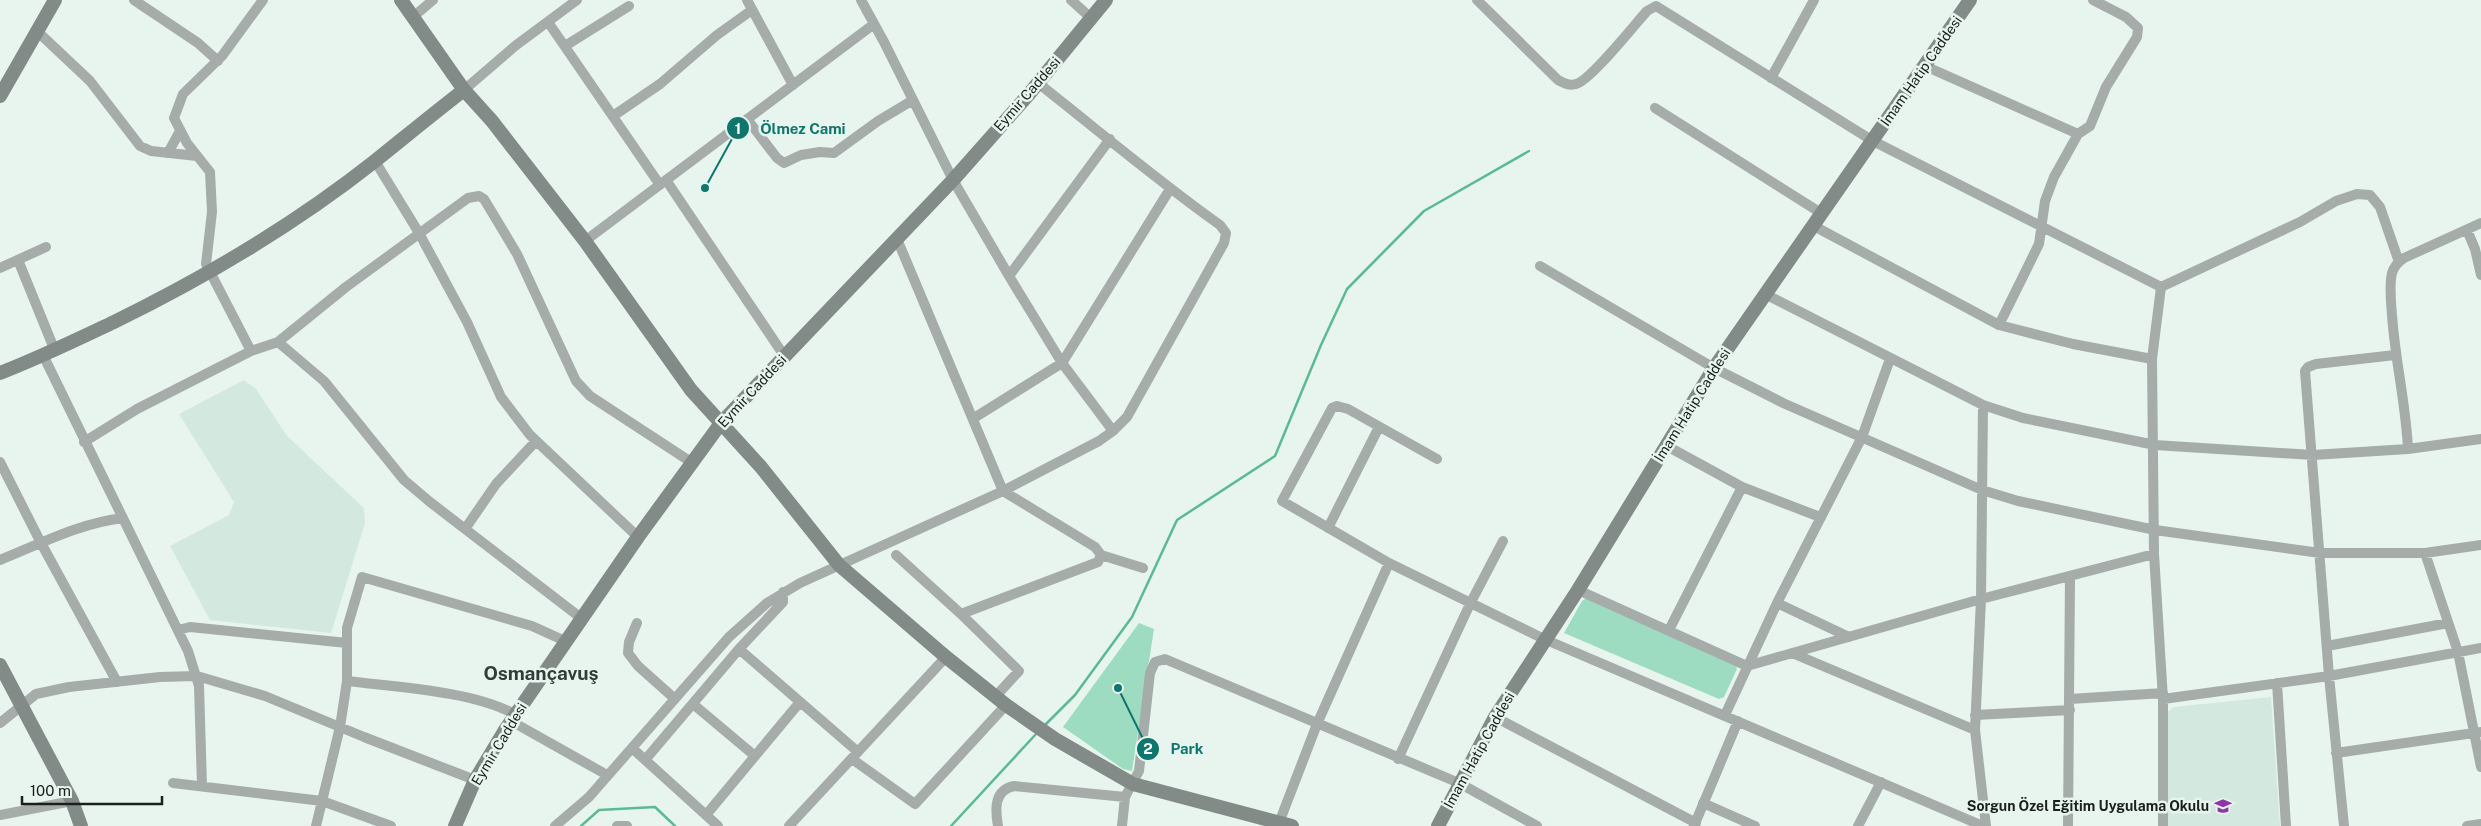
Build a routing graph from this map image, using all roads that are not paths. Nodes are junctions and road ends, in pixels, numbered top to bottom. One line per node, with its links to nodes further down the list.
1 (55, 0): 21 (street)
2 (134, 0): 23 (street)
3 (263, 0): 23 (street)
4 (401, 0): 17 (street)
5 (433, 0): 17 (street)
6 (578, 0): 19 (street)
7 (747, 0): 16 (street)
8 (861, 0): 20 (street)
9 (1071, 0): 18 (street)
10 (1106, 0): 18 (street, Eymir Caddesi)
11 (1477, 0): 25 (street)
12 (1814, 0): 25 (street)
13 (1970, 0): 24 (street, İmam Hatip Caddesi)
14 (2093, 0): 35 (street)
15 (629, 6): 22 (street)
16 (752, 10): 27 (street); 32 (street)
17 (413, 17): 28 (street)
18 (1091, 18): 26 (street, Eymir Caddesi)
19 (548, 22): 22 (street); 28 (street)
20 (874, 24): 27 (street); 30 (street)
21 (38, 32): 29 (street); 38 (street)
22 (565, 46): 32 (street)
23 (218, 60): 34 (street)
24 (1925, 66): 35 (street); 37 (street, İmam Hatip Caddesi)
25 (1771, 78): 37 (street)
26 (1038, 83): 36 (street); 41 (street, Eymir Caddesi)
27 (793, 84): 33 (street)
28 (464, 90): 40 (street); 51 (street)
29 (0, 96)
30 (913, 100): 33 (street); 41 (street)
31 (1655, 108): 44 (street)
32 (613, 116): 42 (street)
33 (747, 119): 42 (street)
34 (180, 131): 38 (street); 39 (street)
35 (2078, 134): 47 (street)
36 (1110, 139): 43 (street); 59 (street)
37 (1873, 141): 44 (street, İmam Hatip Caddesi); 47 (street)
38 (168, 152): 39 (street)
39 (197, 156): 57 (street)
40 (375, 161): 49 (street); 57 (street)
41 (953, 180): 50 (street, Eymir Caddesi); 59 (street)
42 (663, 183): 51 (street); 67 (street)
43 (1170, 189): 70 (street); 77 (street)
44 (1821, 213): 46 (street, İmam Hatip Caddesi)
45 (2481, 222): 48 (street)
46 (1812, 226): 61 (street, İmam Hatip Caddesi); 62 (street)
47 (2043, 226): 60 (street); 62 (street)
48 (2467, 230): 54 (street); 58 (street)
49 (419, 233): 63 (street); 80 (street); 88 (street)
50 (897, 238): 67 (street, Eymir Caddesi); 74 (street)
51 (584, 241): 75 (street)
52 (46, 247): 53 (street)
53 (18, 260): 56 (street); 65 (street)
54 (2399, 262): 60 (street); 66 (street)
55 (1540, 266): 71 (street)
56 (0, 268)
57 (209, 273): 64 (street); 65 (street)
58 (2481, 275)
59 (1009, 276): 70 (street)
60 (2161, 287): 69 (street)
61 (1765, 294): 68 (street); 71 (street, İmam Hatip Caddesi)
62 (1999, 326): 69 (street)
63 (278, 342): 64 (street); 95 (street)
64 (251, 351): 81 (street)
65 (49, 354): 72 (street); 81 (street)
66 (2395, 355): 84 (street); 85 (street)
67 (784, 357): 75 (street, Eymir Caddesi)
68 (1890, 359): 73 (street); 78 (street)
69 (2152, 359): 83 (street)
70 (1062, 363): 74 (street); 77 (street)
71 (1714, 368): 78 (street); 82 (street, İmam Hatip Caddesi)
72 (0, 373)
73 (1983, 405): 83 (street); 90 (street)
74 (974, 418): 91 (street)
75 (721, 423): 88 (street, Eymir Caddesi); 108 (street)
76 (1379, 427): 86 (street); 94 (street); 94 (street)
77 (1113, 430): 91 (street)
78 (1862, 436): 90 (street); 92 (street)
79 (2481, 439): 84 (street)
80 (536, 441): 95 (street); 97 (street)
81 (84, 442): 93 (street)
82 (1665, 445): 89 (street); 111 (street, İmam Hatip Caddesi)
83 (2155, 445): 85 (street); 96 (street)
84 (2408, 449): 85 (street)
85 (2313, 455): 101 (street)
86 (1437, 459)
87 (0, 462): 99 (street)
88 (691, 462): 97 (street, Eymir Caddesi)
89 (1742, 487): 92 (street); 121 (street)
90 (1982, 490): 96 (street); 113 (street)
91 (1003, 491): 105 (street); 108 (street)
92 (1820, 517): 114 (street)
93 (123, 518): 99 (street); 120 (street)
94 (1328, 528): 107 (street)
95 (466, 529): 117 (street)
96 (2155, 530): 101 (street); 103 (street)
97 (638, 537): 117 (street, Eymir Caddesi)
98 (1503, 541): 115 (street)
99 (41, 543): 106 (street); 137 (street)
100 (2481, 545): 102 (street)
101 (2320, 553): 102 (street); 126 (street)
102 (2426, 553): 119 (street)
103 (2154, 554): 110 (street); 139 (street)
104 (896, 555): 116 (street)
105 (1101, 555): 109 (street); 116 (street)
106 (0, 560)
107 (1389, 563): 115 (street); 152 (street)
108 (839, 565): 112 (street); 131 (street)
109 (1143, 568)
110 (2070, 576): 113 (street); 144 (street)
111 (1578, 590): 121 (street); 123 (street, İmam Hatip Caddesi)
112 (783, 592): 128 (street); 140 (street)
113 (1981, 599): 122 (street); 147 (street)
114 (1777, 602): 122 (street); 133 (street)
115 (1470, 604): 123 (street); 160 (street)
116 (962, 614): 141 (street)
117 (581, 618): 124 (street, Eymir Caddesi)
118 (637, 623): 140 (street)
119 (2448, 623): 126 (street); 129 (street)
120 (178, 630): 125 (street); 134 (street)
121 (1669, 630): 133 (street)
122 (1849, 637): 130 (street)
123 (1544, 639): 146 (street); 148 (street, İmam Hatip Caddesi)
124 (565, 641): 125 (street); 149 (street, Eymir Caddesi)
125 (347, 643): 136 (street)
126 (2327, 646): 135 (street)
127 (2481, 648): 129 (street)
128 (739, 649): 142 (street); 143 (street)
129 (2458, 652): 135 (street); 155 (street)
130 (1792, 653): 133 (street); 154 (street)
131 (946, 657): 141 (street); 158 (street)
132 (0, 665): 145 (street)
133 (1747, 666): 146 (street)
134 (197, 676): 137 (street); 153 (street); 169 (street)
135 (2329, 676): 138 (street); 157 (street)
136 (347, 681): 149 (street); 153 (street)
137 (117, 682): 145 (street)
138 (2277, 683): 139 (street); 198 (street)
139 (2163, 696): 144 (street); 197 (street)
140 (675, 699): 156 (street)
141 (1001, 701): 158 (street); 168 (street)
142 (800, 702): 158 (street); 159 (street)
143 (693, 704): 159 (street); 161 (street)
144 (2070, 704): 147 (street); 196 (street)
145 (22, 706): 151 (street); 171 (street)
146 (1725, 715): 150 (street)
147 (1975, 715): 154 (street)
148 (1495, 717): 167 (street, İmam Hatip Caddesi); 178 (street)
149 (514, 718): 163 (street); 164 (street, Eymir Caddesi)
150 (1738, 720): 165 (street); 173 (street)
151 (0, 723)
152 (1317, 724): 160 (street); 168 (street); 177 (street)
153 (340, 727): 164 (street); 172 (street)
154 (1975, 730): 195 (street)
155 (2478, 732): 157 (street); 162 (street)
156 (632, 748): 161 (street); 163 (street)
157 (2336, 753): 199 (street)
158 (855, 755): 188 (street)
159 (755, 756): 175 (street)
160 (1398, 759): 167 (street)
161 (645, 760): 175 (street)
162 (2481, 767)
163 (607, 775): 184 (street)
164 (475, 780): 183 (street, Eymir Caddesi)
165 (1881, 782): 176 (street); 194 (street)
166 (173, 783): 169 (street)
167 (1459, 783): 191 (street, İmam Hatip Caddesi); 192 (street)
168 (1133, 784): 170 (street); 177 (street)
169 (202, 786): 172 (street)
170 (1125, 797): 189 (street); 190 (street)
171 (72, 801): 174 (street); 180 (street)
172 (322, 801): 181 (street); 182 (street)
173 (1704, 803): 178 (street); 193 (street)
174 (0, 815)
175 (706, 815): 187 (street)
176 (1962, 822): 195 (street)
177 (1286, 824)
178 (1695, 824)
179 (2481, 824): 200 (street)
180 (81, 826)
181 (316, 826)
182 (391, 826)
183 (456, 826)
184 (555, 826)
185 (617, 826): 186 (street)
186 (627, 826)
187 (718, 826)
188 (789, 826)
189 (998, 826)
190 (1122, 826)
191 (1438, 826)
192 (1537, 826)
193 (1755, 826)
194 (1858, 826)
195 (1984, 826)
196 (2068, 826)
197 (2163, 826)
198 (2286, 826)
199 (2344, 826)
200 (2467, 826)

